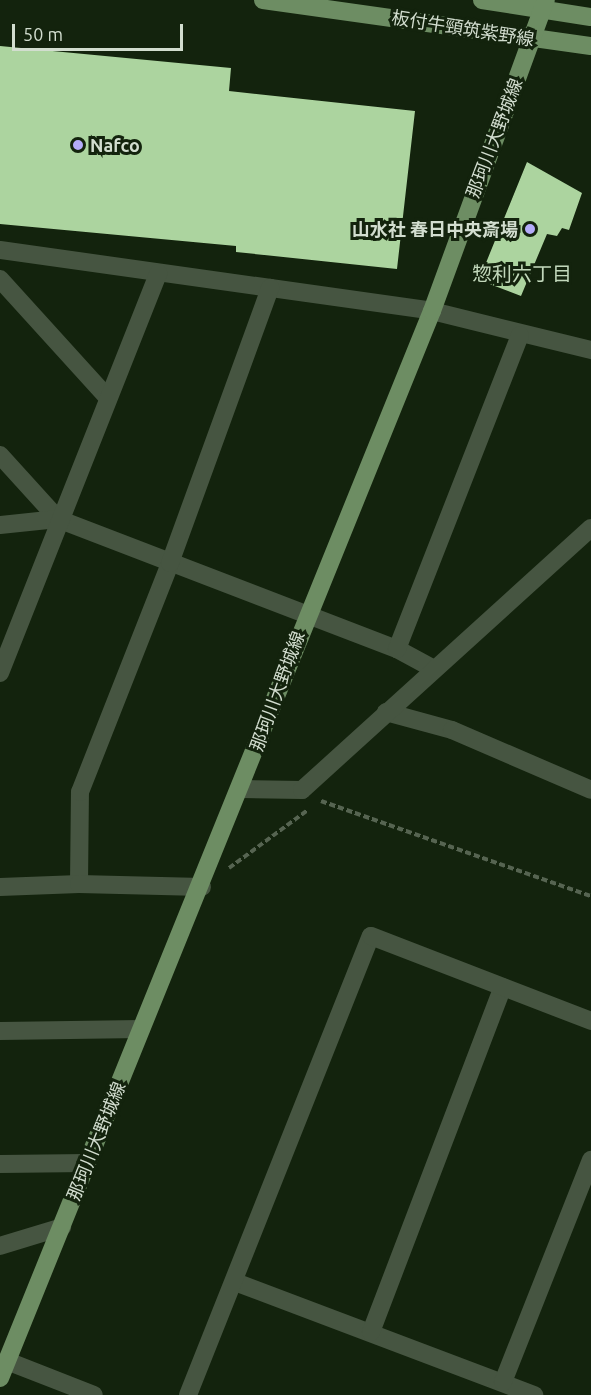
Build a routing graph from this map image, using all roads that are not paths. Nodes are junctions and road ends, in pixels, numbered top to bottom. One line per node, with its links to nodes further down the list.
1 (263, 0): 5 (main road, 板付牛頸筑紫野線)
2 (482, 0): 3 (main road, 板付牛頸筑紫野線)
3 (544, 4): 4 (main road, 板付牛頸筑紫野線); 5 (main road, 那珂川大野城線)
4 (591, 17)
5 (533, 38): 6 (main road, 板付牛頸筑紫野線); 11 (main road, 那珂川大野城線)
6 (591, 46)
7 (0, 250): 8 (street)
8 (158, 273): 10 (street); 14 (street)
9 (0, 279): 14 (street)
10 (270, 288): 11 (street); 19 (street)
11 (432, 311): 12 (street); 20 (main road, 那珂川大野城線)
12 (520, 335): 13 (street); 21 (street)
13 (591, 350)
14 (108, 398): 16 (street)
15 (0, 454): 16 (street)
16 (58, 519): 17 (street); 19 (street); 23 (street)
17 (0, 525)
18 (591, 528): 22 (street)
19 (170, 563): 20 (street); 27 (street)
20 (304, 617): 21 (street); 25 (main road, 那珂川大野城線)
21 (397, 650): 22 (street)
22 (434, 669): 24 (street)
23 (0, 673)
24 (386, 712): 25 (street); 26 (street)
25 (241, 789): 29 (main road, 那珂川大野城線)
26 (591, 790)
27 (79, 884): 28 (street); 29 (street)
28 (0, 887)
29 (201, 887): 32 (main road, 那珂川大野城線)
30 (503, 987): 31 (street); 39 (street); 40 (street)
31 (591, 1021)
32 (141, 1029): 33 (street); 35 (main road, 那珂川大野城線)
33 (0, 1031)
34 (591, 1160): 42 (street)
35 (87, 1163): 36 (street); 37 (main road, 那珂川大野城線)
36 (0, 1164)
37 (62, 1227): 38 (street); 41 (main road, 那珂川大野城線)
38 (0, 1246)
39 (235, 1282): 40 (street); 44 (street)
40 (371, 1332): 42 (street)
41 (2, 1367): 43 (street)
42 (503, 1382): 45 (street)
43 (94, 1395)
44 (188, 1395)
45 (534, 1395)

